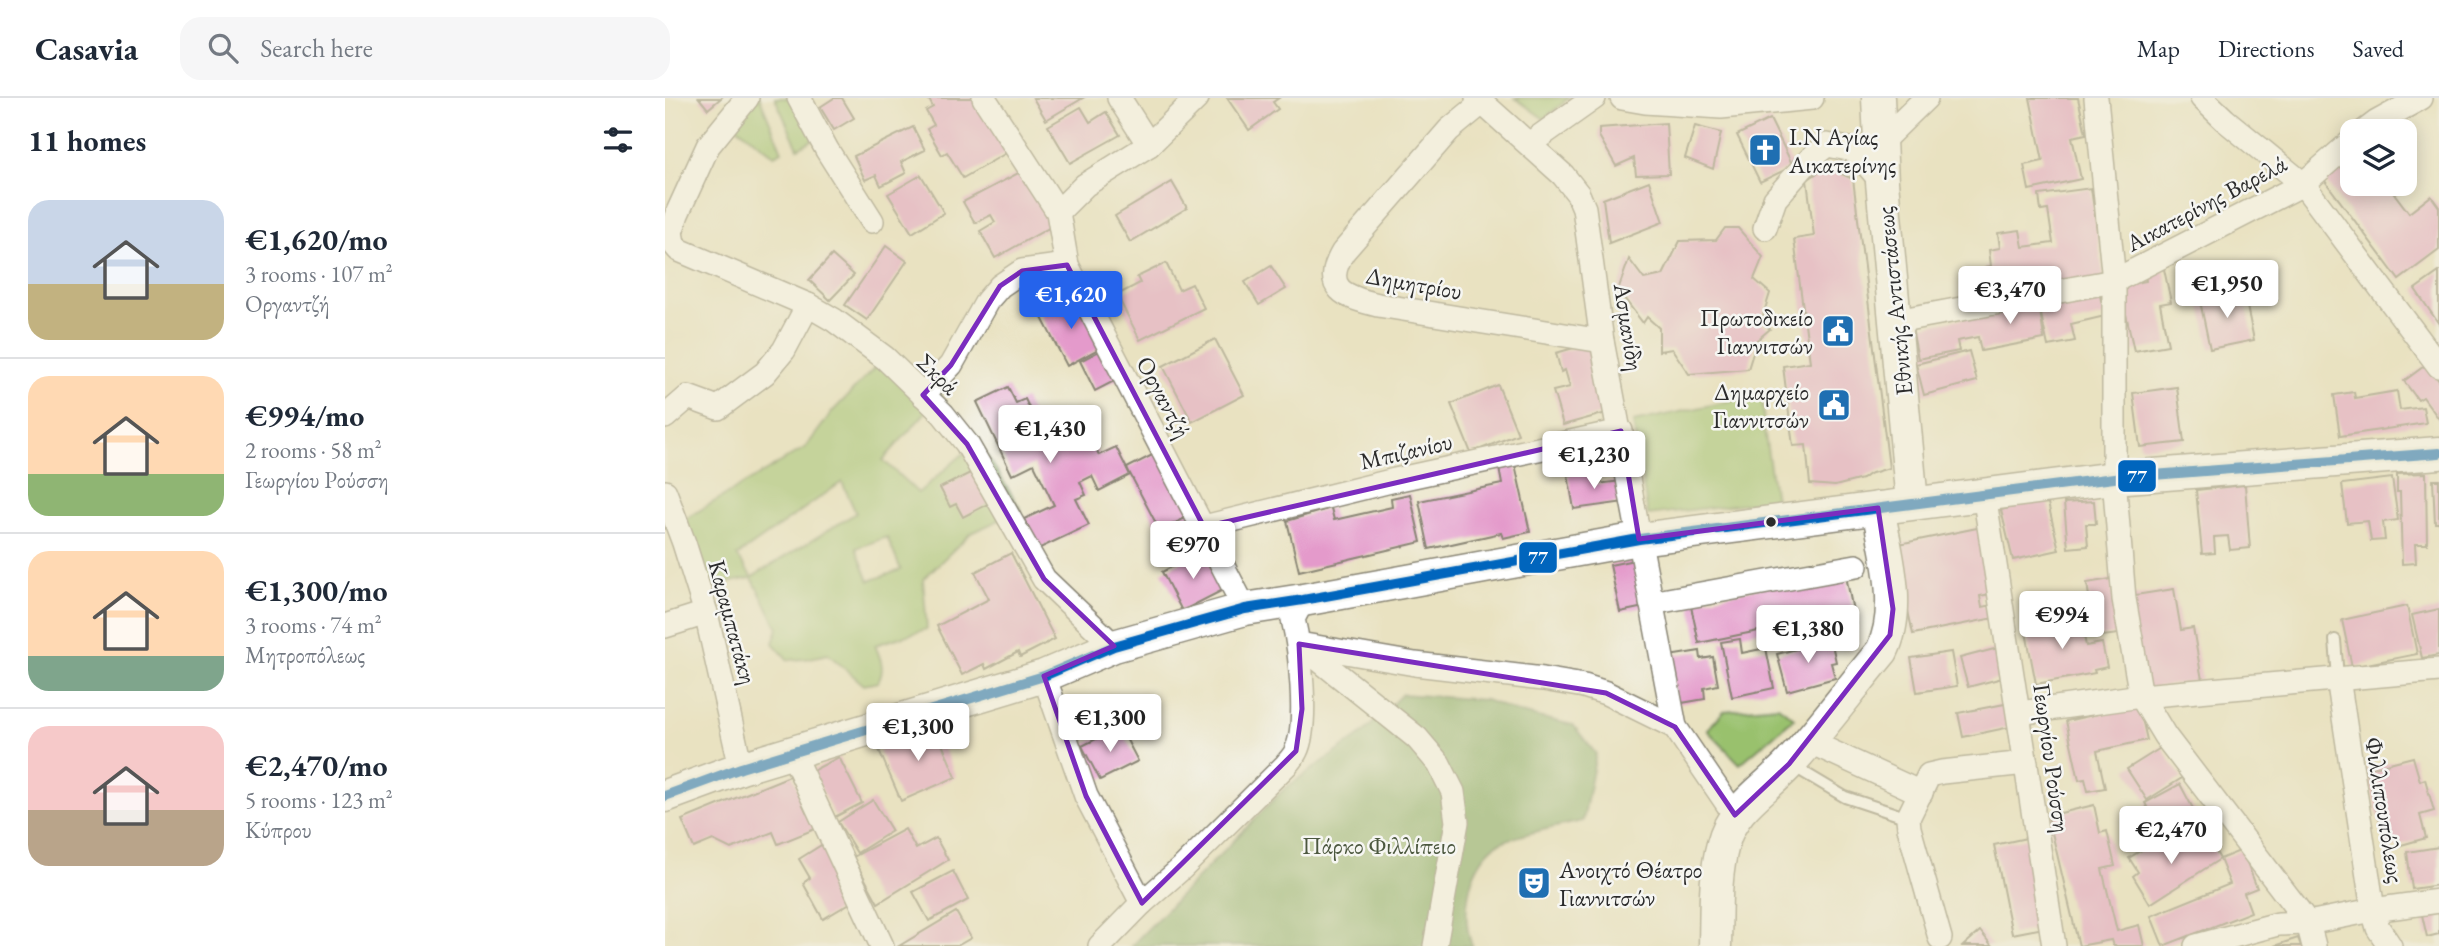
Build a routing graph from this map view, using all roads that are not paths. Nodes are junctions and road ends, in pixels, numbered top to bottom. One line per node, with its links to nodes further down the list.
1 (747, 98): 27 (street, Σκρά)
2 (799, 98): 23 (street)
3 (985, 98): 22 (street, Οργαντζή)
4 (1119, 98): 18 (street)
5 (1197, 98): 18 (street)
6 (1594, 98): 17 (street)
7 (1622, 98): 8 (street)
8 (1812, 98)
9 (1878, 98): 16 (main road, Εθνικής Αντιστάσεως)
10 (1926, 98): 16 (street)
11 (2096, 98): 26 (street)
12 (2202, 98): 21 (street)
13 (2421, 98): 15 (street)
14 (1480, 100): 17 (street, Ασμανίδη); 29 (street, Δημητρίου)
15 (2382, 119)
16 (1880, 143): 20 (main road, Εθνικής Αντιστάσεως)
17 (1529, 144): 29 (street, Ασμανίδη)
18 (1149, 145): 22 (street)
19 (2340, 152): 21 (street, Αικατερίνης Βαρελά)
20 (1882, 182): 24 (street); 28 (main road, Εθνικής Αντιστάσεως)
21 (2303, 184): 26 (street, Αικατερίνης Βαρελά); 30 (street)
22 (1058, 212): 25 (street, Οργαντζή)
23 (872, 221)
24 (1765, 228)
25 (1067, 265): 31 (street); 40 (street, Οργαντζή)
26 (2114, 281): 28 (street, Αικατερίνης Βαρελά); 35 (street)
27 (808, 305): 31 (street, Σκρά); 32 (street)
28 (1896, 321): 38 (main road, Εθνικής Αντιστάσεως)
29 (1602, 341): 33 (street, Ασμανίδη)
30 (2439, 366)
31 (923, 395): 50 (street, Σκρά)
32 (665, 418)
33 (1621, 431): 40 (street, Μπιζανίου); 41 (street, Ασμανίδη)
34 (2439, 453): 35 (main road)
35 (2114, 478): 37 (main road); 54 (street)
36 (665, 492): 46 (street, Καραμπατάκη)
37 (1984, 494): 38 (main road); 55 (street, Γεωργίου Ρούσση)
38 (1912, 503): 39 (main road)
39 (1878, 508): 41 (main road); 58 (main road)
40 (1205, 527): 45 (street, Οργαντζή)
41 (1639, 539): 43 (main road); 44 (street, Ασμανίδη)
42 (1856, 566): 44 (street)
43 (1303, 600): 45 (main road); 49 (street)
44 (1651, 603): 56 (street, Ασμανίδη)
45 (1245, 609): 50 (main road)
46 (706, 613): 47 (street); 60 (street, Καραμπατάκη)
47 (665, 626)
48 (2335, 639): 53 (lane)
49 (1299, 644): 56 (street); 66 (street); 72 (street)
50 (1114, 646): 52 (main road)
51 (2439, 670): 53 (street)
52 (1044, 676): 57 (main road); 66 (street)
53 (2338, 678): 54 (street); 67 (street, Φιλλιπουπόλεως)
54 (2141, 696): 55 (street); 68 (street)
55 (2020, 713): 59 (street, Γεωργίου Ρούσση)
56 (1675, 727): 63 (street)
57 (792, 753): 60 (main road); 70 (street)
58 (1798, 753): 61 (street); 63 (main road); 64 (lane)
59 (2026, 763): 61 (street); 74 (street, Γεωργίου Ρούσση)
60 (741, 768): 62 (main road)
61 (1921, 793): 64 (street)
62 (665, 796)
63 (1735, 815): 73 (main road)
64 (1908, 818): 69 (street)
65 (2439, 901): 67 (street)
66 (1142, 903): 71 (street)
67 (2373, 910): 68 (street); 77 (street, Φιλλιπουπόλεως)
68 (2308, 923): 75 (street); 76 (street)
69 (1940, 938)
70 (881, 946)
71 (1100, 946)
72 (1435, 946)
73 (1715, 946)
74 (2054, 946)
75 (2196, 946)
76 (2314, 946)
77 (2390, 946)

